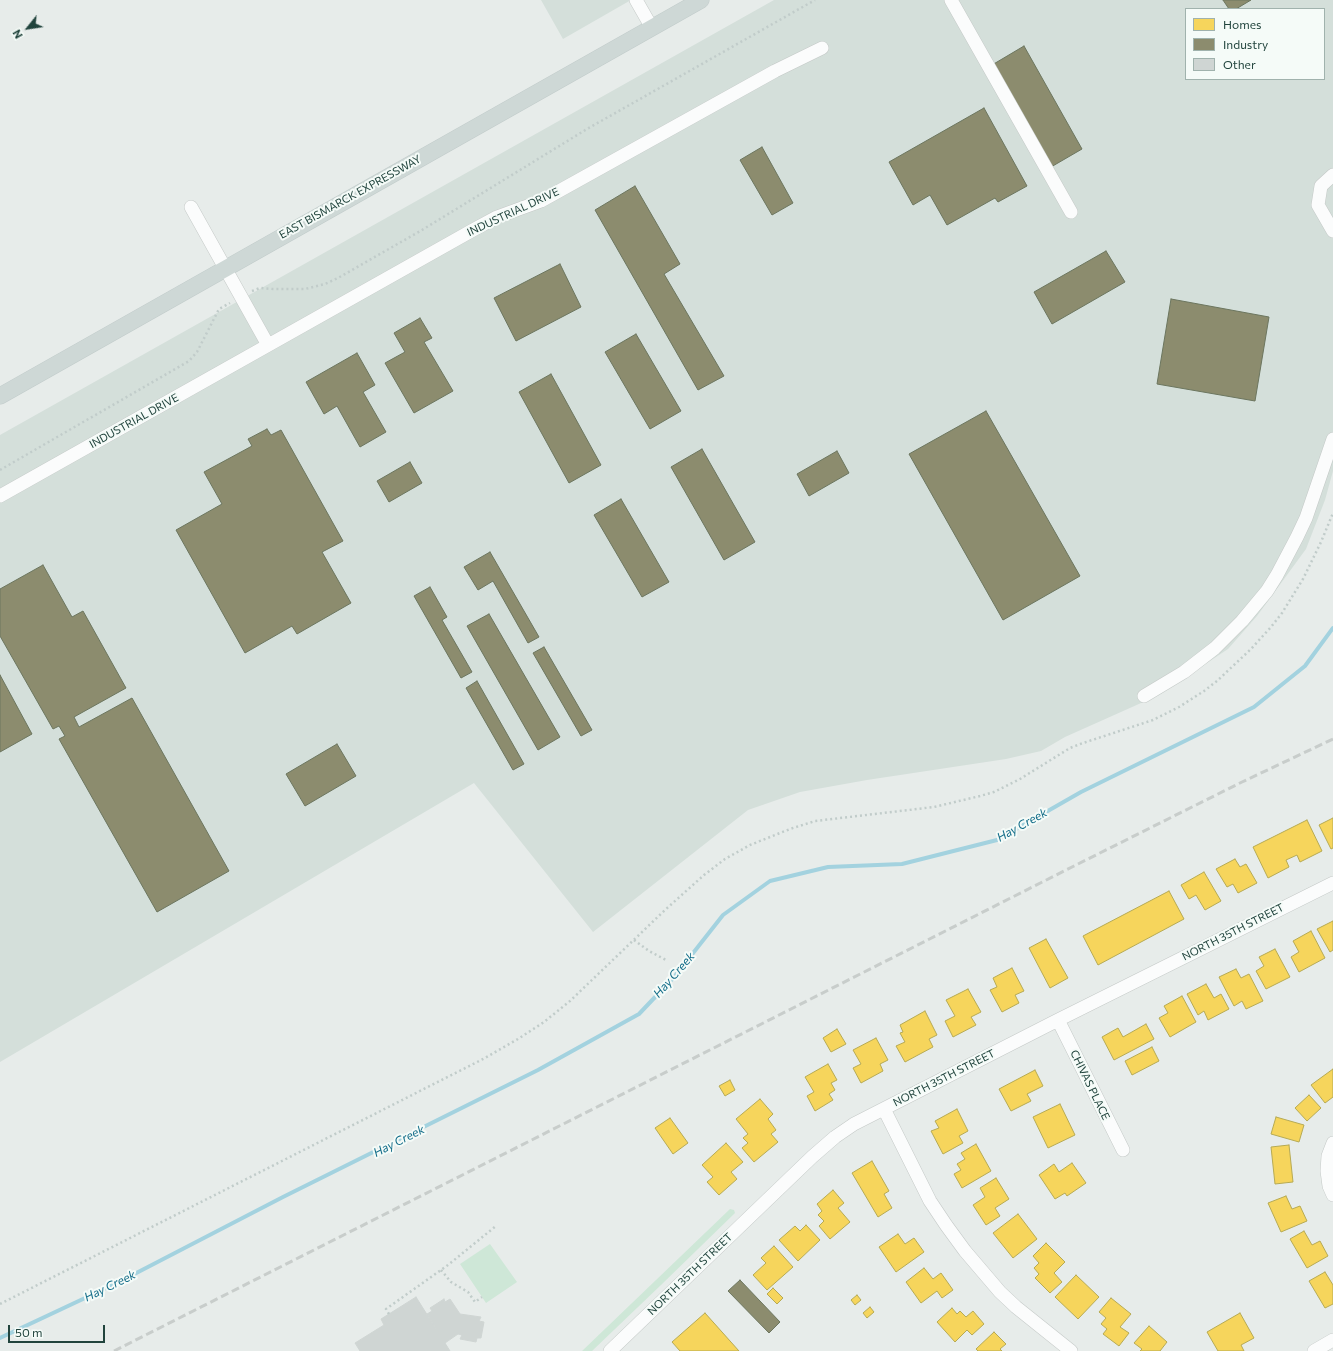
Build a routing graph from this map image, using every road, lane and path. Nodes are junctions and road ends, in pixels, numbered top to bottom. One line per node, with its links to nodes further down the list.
1 (636, 0): 5 (street)
2 (701, 0): 5 (main road, EAST BISMARCK EXPRESSWAY)
3 (815, 0): 12 (path)
4 (951, 0): 9 (street)
5 (652, 28): 11 (main road, EAST BISMARCK EXPRESSWAY)
6 (822, 48): 13 (street, INDUSTRIAL DRIVE)
7 (1333, 175): 10 (street)
8 (191, 207): 11 (street)
9 (1071, 212)
10 (1333, 230)
11 (225, 268): 12 (street); 14 (main road, EAST BISMARCK EXPRESSWAY)
12 (241, 296): 13 (street); 16 (path)
13 (268, 345): 17 (street, INDUSTRIAL DRIVE)
14 (0, 396)
15 (1333, 439): 19 (street)
16 (0, 470)
17 (0, 496)
18 (1333, 513): 21 (path)
19 (1144, 696)
20 (1333, 883): 23 (street, NORTH 35TH STREET)
21 (634, 940): 22 (path); 31 (path)
22 (666, 960)
23 (1058, 1020): 24 (street, NORTH 35TH STREET); 26 (street, CHIVAS PLACE)
24 (884, 1109): 34 (street, NORTH 35TH STREET); 35 (street)
25 (1333, 1143): 27 (street)
26 (1123, 1150)
27 (1333, 1196)
28 (496, 1226): 29 (path)
29 (441, 1270): 30 (path); 32 (path)
30 (482, 1297)
31 (0, 1304)
32 (389, 1314)
33 (1333, 1340): 36 (street)
34 (610, 1351)
35 (1071, 1351)
36 (1314, 1351)

